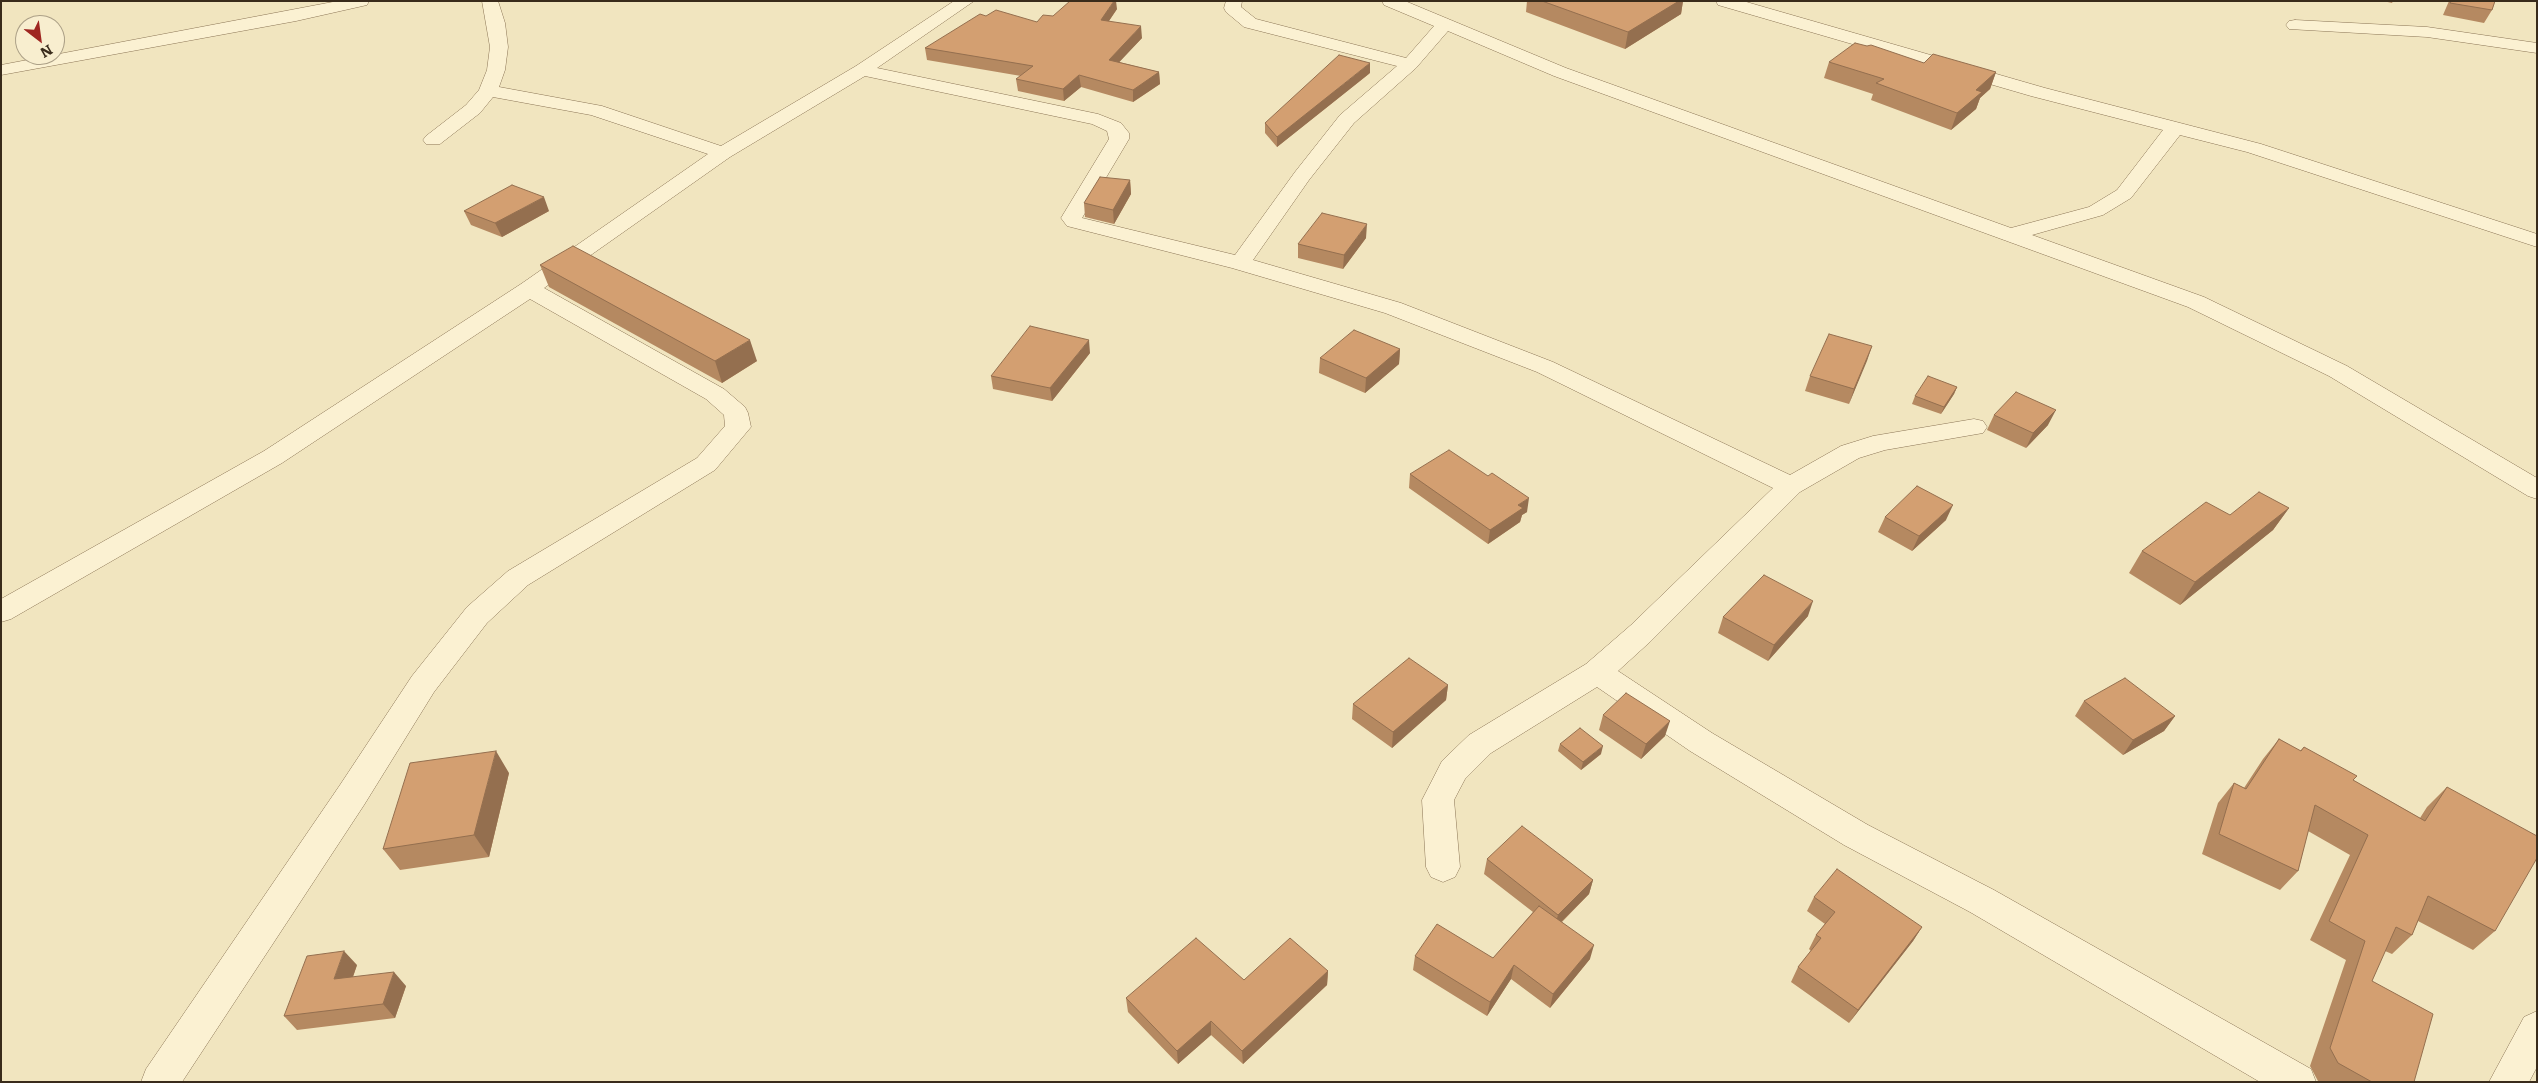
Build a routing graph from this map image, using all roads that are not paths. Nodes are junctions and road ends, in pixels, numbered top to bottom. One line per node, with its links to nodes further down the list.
1 (361, 1): 11 (street)
2 (490, 1): 13 (street)
3 (966, 1): 12 (street)
4 (1234, 1): 10 (street)
5 (1390, 1): 7 (street)
6 (1724, 1): 14 (street)
7 (1445, 24): 10 (street); 17 (street)
8 (2295, 25): 9 (street)
9 (2537, 48)
10 (1410, 64): 19 (street)
11 (1, 70)
12 (862, 70): 16 (street); 19 (street)
13 (488, 91): 15 (street); 16 (street)
14 (2175, 128): 17 (street); 18 (street)
15 (432, 140)
16 (723, 153): 20 (street)
17 (2010, 235): 23 (street)
18 (2537, 241)
19 (1240, 263): 22 (street)
20 (529, 289): 24 (street); 28 (street)
21 (1974, 427): 22 (street)
22 (1791, 486): 25 (street)
23 (2537, 490)
24 (1, 612)
25 (1597, 672): 26 (street); 29 (street)
26 (1443, 867)
27 (2537, 1029): 30 (street)
28 (160, 1082)
29 (2297, 1082)
30 (2508, 1082)

